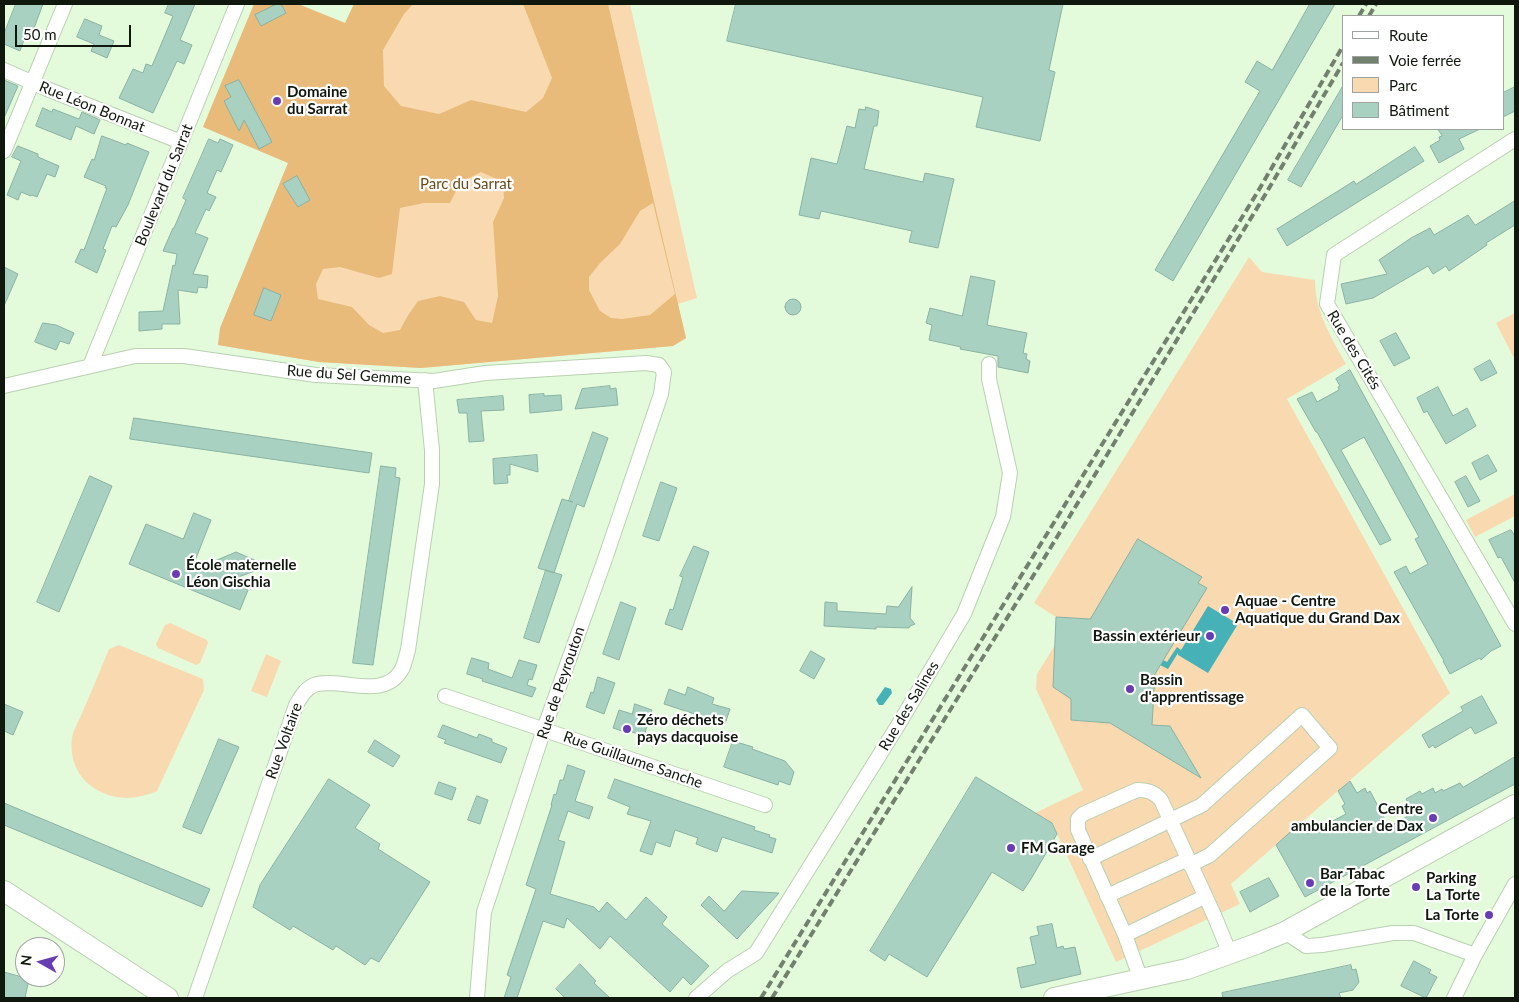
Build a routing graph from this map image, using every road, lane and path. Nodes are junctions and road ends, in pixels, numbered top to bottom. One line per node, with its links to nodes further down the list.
1 (65, 4): 4 (street)
2 (237, 4): 6 (street, Boulevard du Sarrat)
3 (4, 70): 4 (street, Rue Léon Bonnat)
4 (32, 82): 6 (street, Rue Léon Bonnat); 7 (street)
5 (1515, 138): 13 (street, Rue des Cités)
6 (181, 142): 9 (street, Boulevard du Sarrat)
7 (4, 151)
8 (988, 364): 33 (street, Rue des Salines)
9 (90, 366): 11 (street, Rue du Sel Gemme); 12 (street, Rue du Sel Gemme)
10 (664, 372): 11 (street, Rue du Sel Gemme); 15 (street, Rue de Peyrouton)
11 (425, 380): 31 (street, Rue Voltaire)
12 (4, 386)
13 (1515, 624)
14 (445, 696): 15 (street, Rue Guillaume Sanche)
15 (544, 729): 16 (street, Rue Guillaume Sanche); 32 (street, Rue de Peyrouton)
16 (765, 805)
17 (1515, 805): 25 (main road)
18 (1171, 821): 19 (street); 19 (street); 20 (street); 20 (street)
19 (1090, 859): 23 (street)
20 (1189, 862): 23 (street); 24 (street)
21 (1515, 884): 28 (street)
22 (4, 891): 30 (main road)
23 (1107, 896): 26 (street)
24 (1204, 897): 26 (street); 27 (street)
25 (1285, 932): 27 (main road); 28 (street)
26 (1125, 935): 29 (street)
27 (1230, 954): 29 (main road)
28 (1475, 955): 35 (street)
29 (1141, 980): 34 (main road)
30 (168, 998)
31 (195, 998)
32 (477, 998)
33 (696, 998)
34 (1054, 998)
35 (1454, 998)

